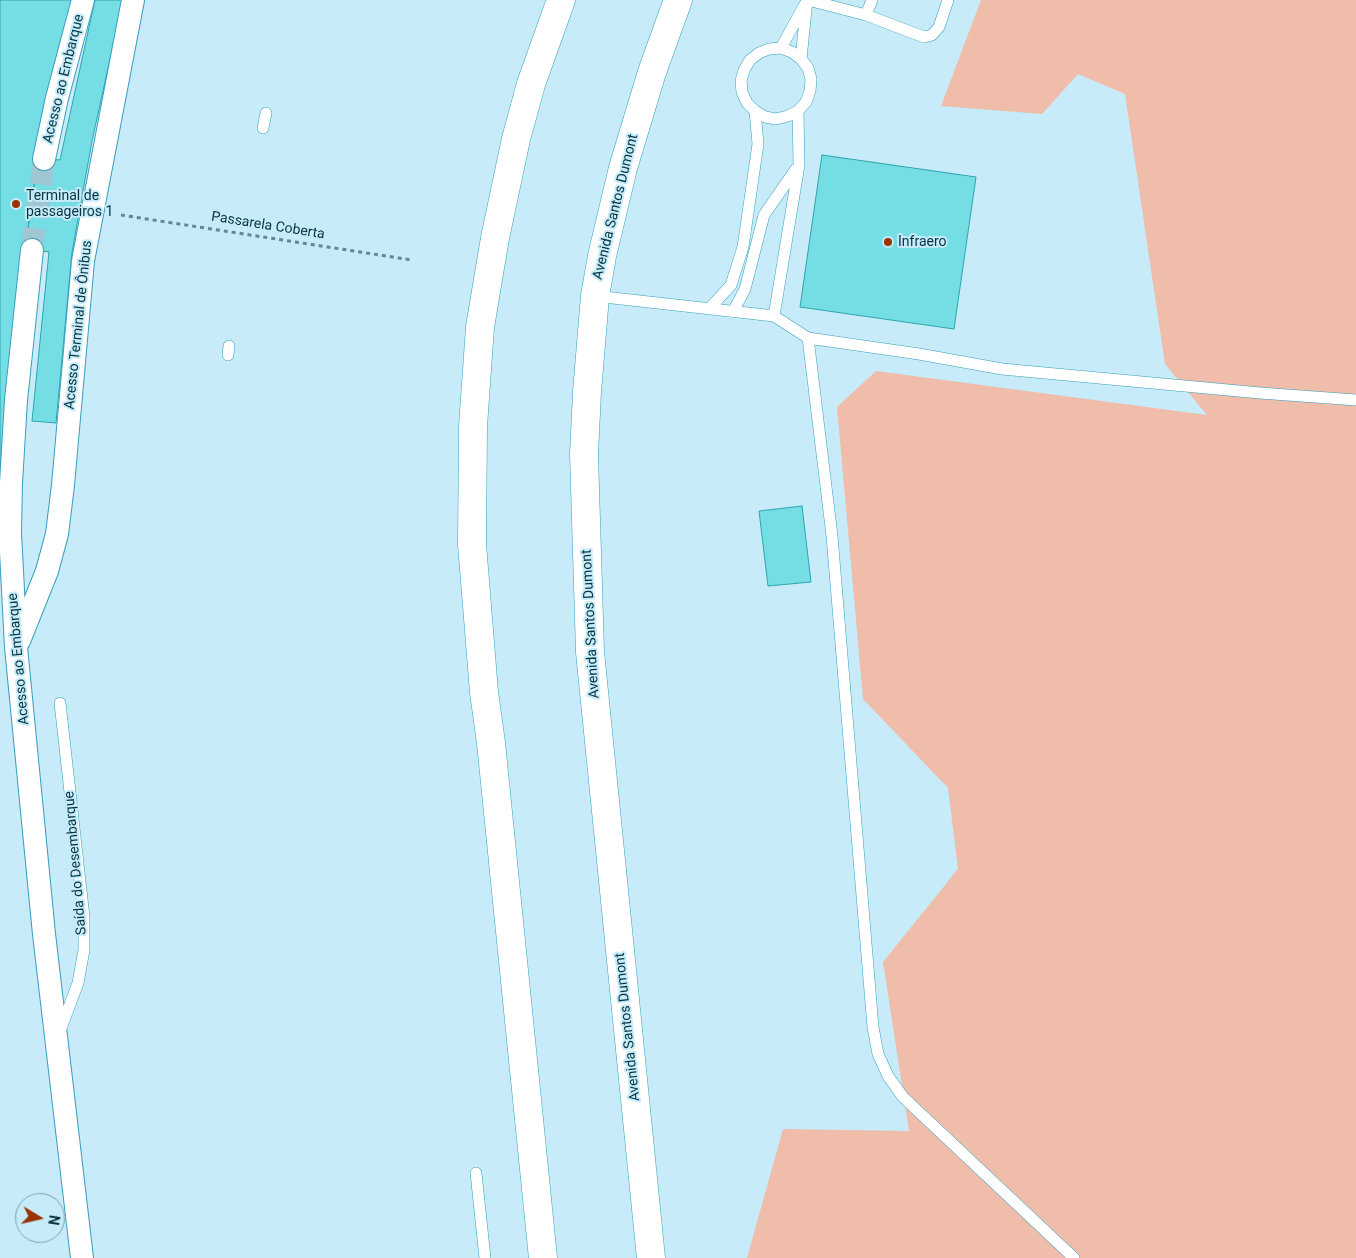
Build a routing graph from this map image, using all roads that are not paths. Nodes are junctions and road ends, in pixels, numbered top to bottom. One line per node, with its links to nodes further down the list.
1 (83, 0): 15 (street, Acesso ao Embarque)
2 (133, 0): 24 (street, Acesso Terminal de Ônibus)
3 (561, 0): 31 (main road)
4 (678, 0): 18 (main road, Avenida Santos Dumont)
5 (807, 0): 8 (lane); 9 (lane); 10 (lane)
6 (872, 0): 8 (lane)
7 (948, 0): 8 (lane)
8 (866, 15)
9 (781, 48): 10 (lane); 12 (lane)
10 (802, 59): 11 (lane)
11 (798, 110): 12 (lane); 16 (lane)
12 (755, 111): 19 (lane)
13 (266, 113): 14 (lane)
14 (263, 128)
15 (44, 159)
16 (799, 166): 20 (lane); 21 (lane)
17 (32, 250): 24 (street, Acesso ao Embarque)
18 (595, 296): 19 (lane); 28 (main road, Avenida Santos Dumont)
19 (709, 309): 20 (lane)
20 (733, 312): 21 (lane)
21 (774, 316): 22 (lane)
22 (808, 338): 23 (lane); 32 (lane)
23 (1356, 400)
24 (16, 647): 26 (street, Acesso ao Embarque)
25 (60, 703): 26 (lane, Saída do Desembarque)
26 (57, 1038): 29 (street, Saída do Desembarque)
27 (476, 1173): 30 (lane)
28 (650, 1256)
29 (82, 1258)
30 (486, 1258)
31 (542, 1258)
32 (1074, 1258)

